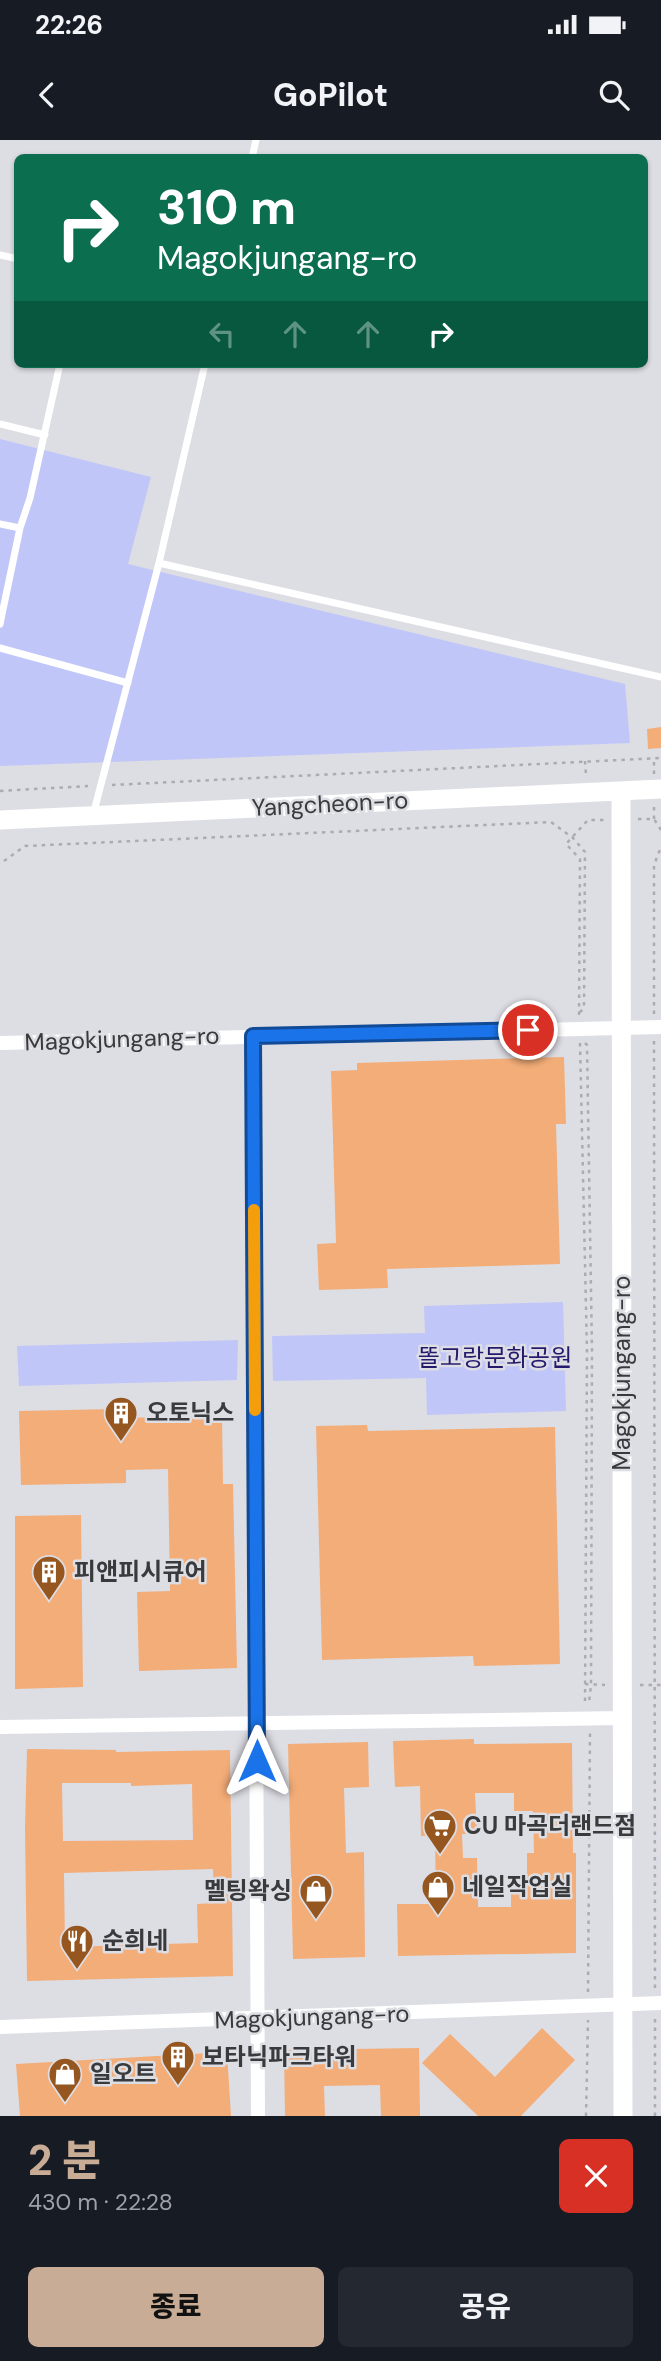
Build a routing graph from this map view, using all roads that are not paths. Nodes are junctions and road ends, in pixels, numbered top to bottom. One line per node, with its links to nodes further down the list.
1 (59, 368): 4 (lane)
2 (204, 368): 7 (lane)
3 (0, 424): 4 (lane)
4 (45, 435): 6 (lane)
5 (0, 524): 6 (lane)
6 (20, 528): 8 (lane)
7 (159, 564): 10 (lane); 11 (lane)
8 (0, 625)
9 (0, 648): 11 (lane)
10 (661, 677)
11 (128, 683): 14 (lane)
12 (661, 789): 13 (main road, Yangcheon-ro)
13 (621, 791): 14 (main road, Yangcheon-ro); 17 (main road, Magokjungang-ro)
14 (93, 815): 15 (main road, Yangcheon-ro)
15 (0, 820)
16 (658, 1027): 17 (street)
17 (621, 1028): 18 (street, Magokjungang-ro); 20 (main road, Magokjungang-ro)
18 (253, 1036): 19 (street, Magokjungang-ro); 21 (street)
19 (0, 1043)
20 (622, 1718): 21 (street); 24 (main road, Magokjungang-ro)
21 (257, 1722): 22 (street); 25 (street)
22 (0, 1727)
23 (658, 2003): 24 (street)
24 (623, 2005): 25 (street, Magokjungang-ro); 28 (main road, Magokjungang-ro)
25 (257, 2019): 26 (street, Magokjungang-ro); 27 (street)
26 (0, 2027)
27 (258, 2116)
28 (623, 2116)

